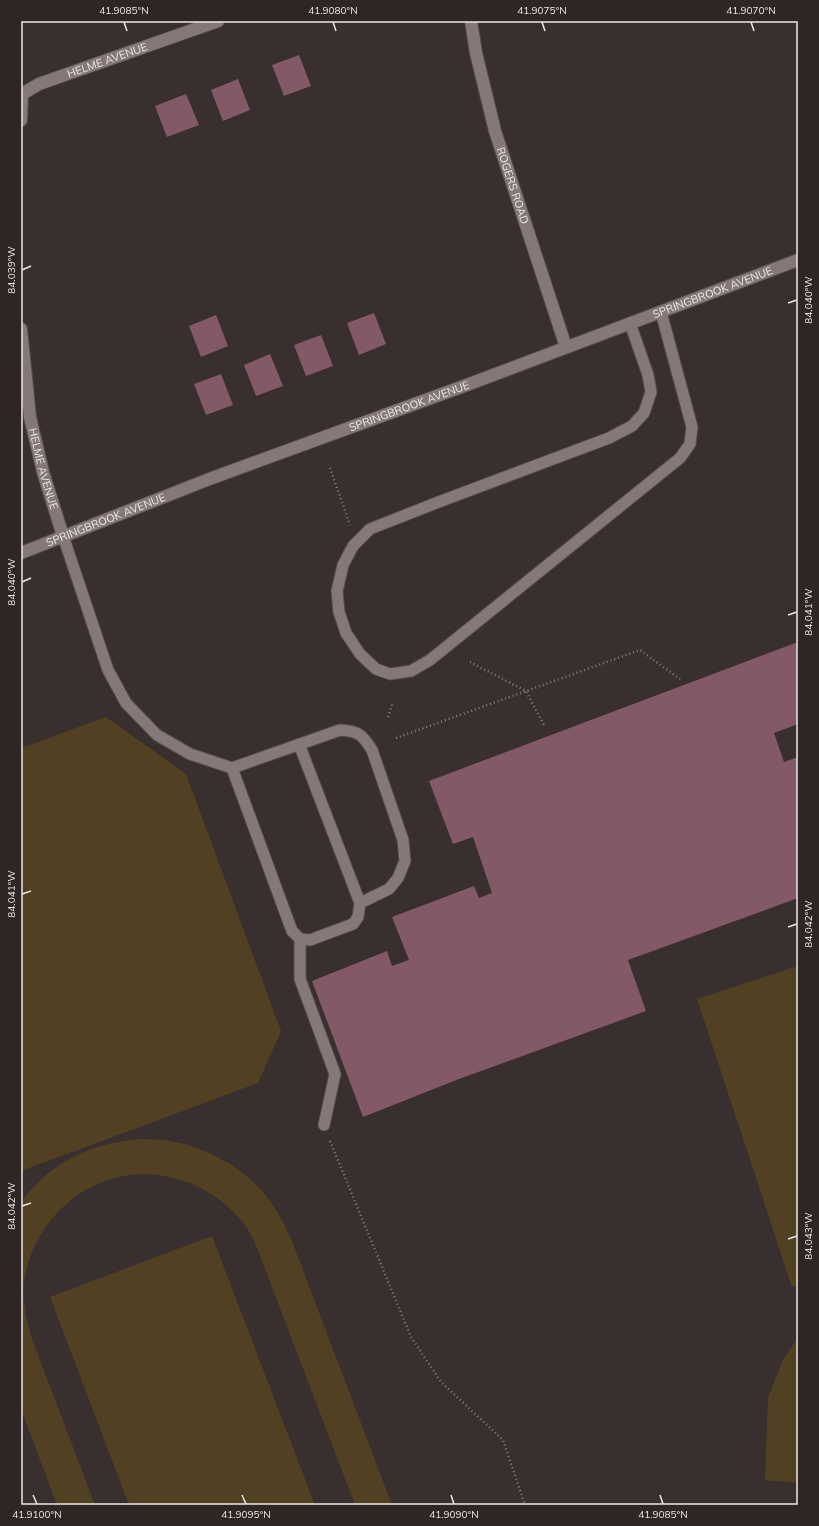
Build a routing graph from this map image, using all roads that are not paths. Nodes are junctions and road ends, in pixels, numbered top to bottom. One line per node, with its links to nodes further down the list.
1 (218, 21): 3 (street, HELME AVENUE)
2 (471, 21): 8 (street, ROGERS ROAD)
3 (21, 120)
4 (798, 260): 5 (street, SPRINGBROOK AVENUE)
5 (661, 312): 6 (street, SPRINGBROOK AVENUE); 6 (lane)
6 (630, 323): 8 (street, SPRINGBROOK AVENUE)
7 (21, 329): 9 (street, HELME AVENUE)
8 (566, 346): 9 (street, SPRINGBROOK AVENUE)
9 (63, 536): 10 (street, SPRINGBROOK AVENUE); 12 (lane)
10 (21, 553)
11 (299, 744): 12 (lane); 13 (lane); 13 (lane)
12 (232, 768): 14 (lane)
13 (360, 903): 14 (lane)
14 (300, 939): 15 (lane)
15 (324, 1125)

